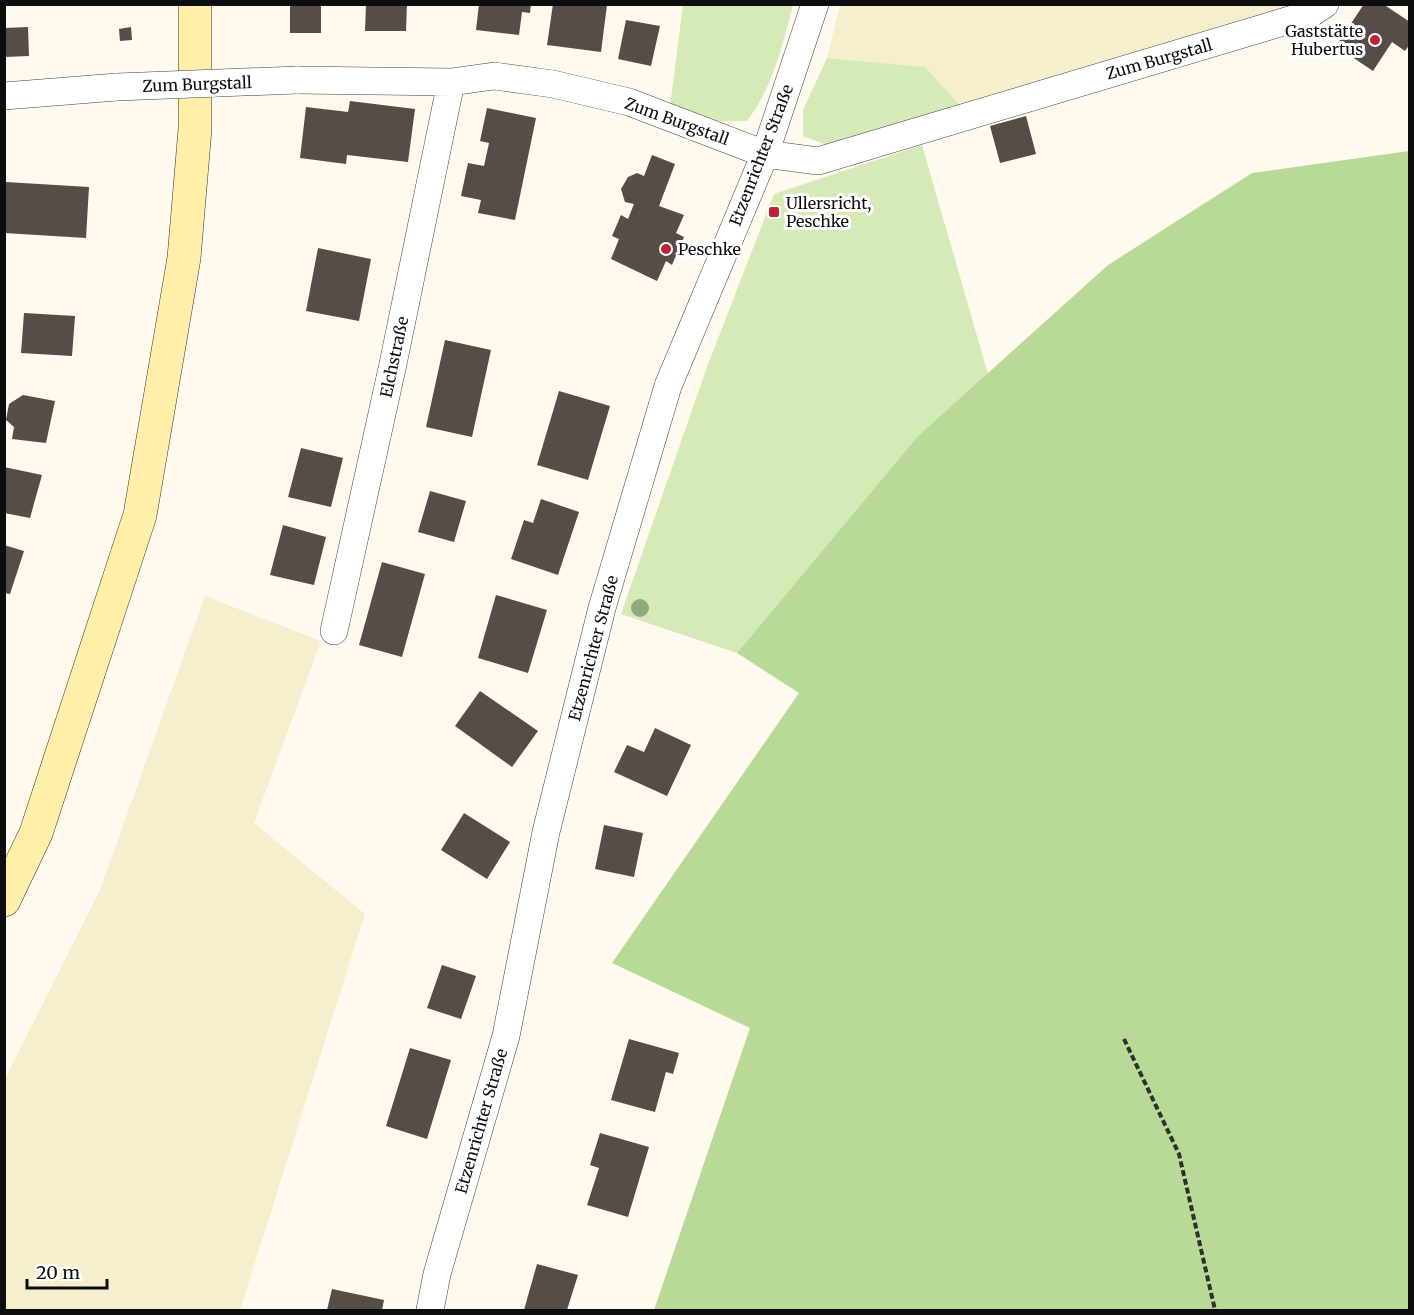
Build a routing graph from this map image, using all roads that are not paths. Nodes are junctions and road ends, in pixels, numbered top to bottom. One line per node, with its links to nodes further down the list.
1 (195, 4): 8 (main road)
2 (815, 4): 6 (street, Etzenrichter Straße)
3 (1325, 4): 6 (street, Zum Burgstall)
4 (451, 81): 5 (street, Zum Burgstall, bridge); 6 (street, Zum Burgstall); 7 (street, Elchstraße)
5 (4, 96)
6 (765, 154): 9 (street, Etzenrichter Straße)
7 (334, 631)
8 (4, 900)
9 (430, 1311)

